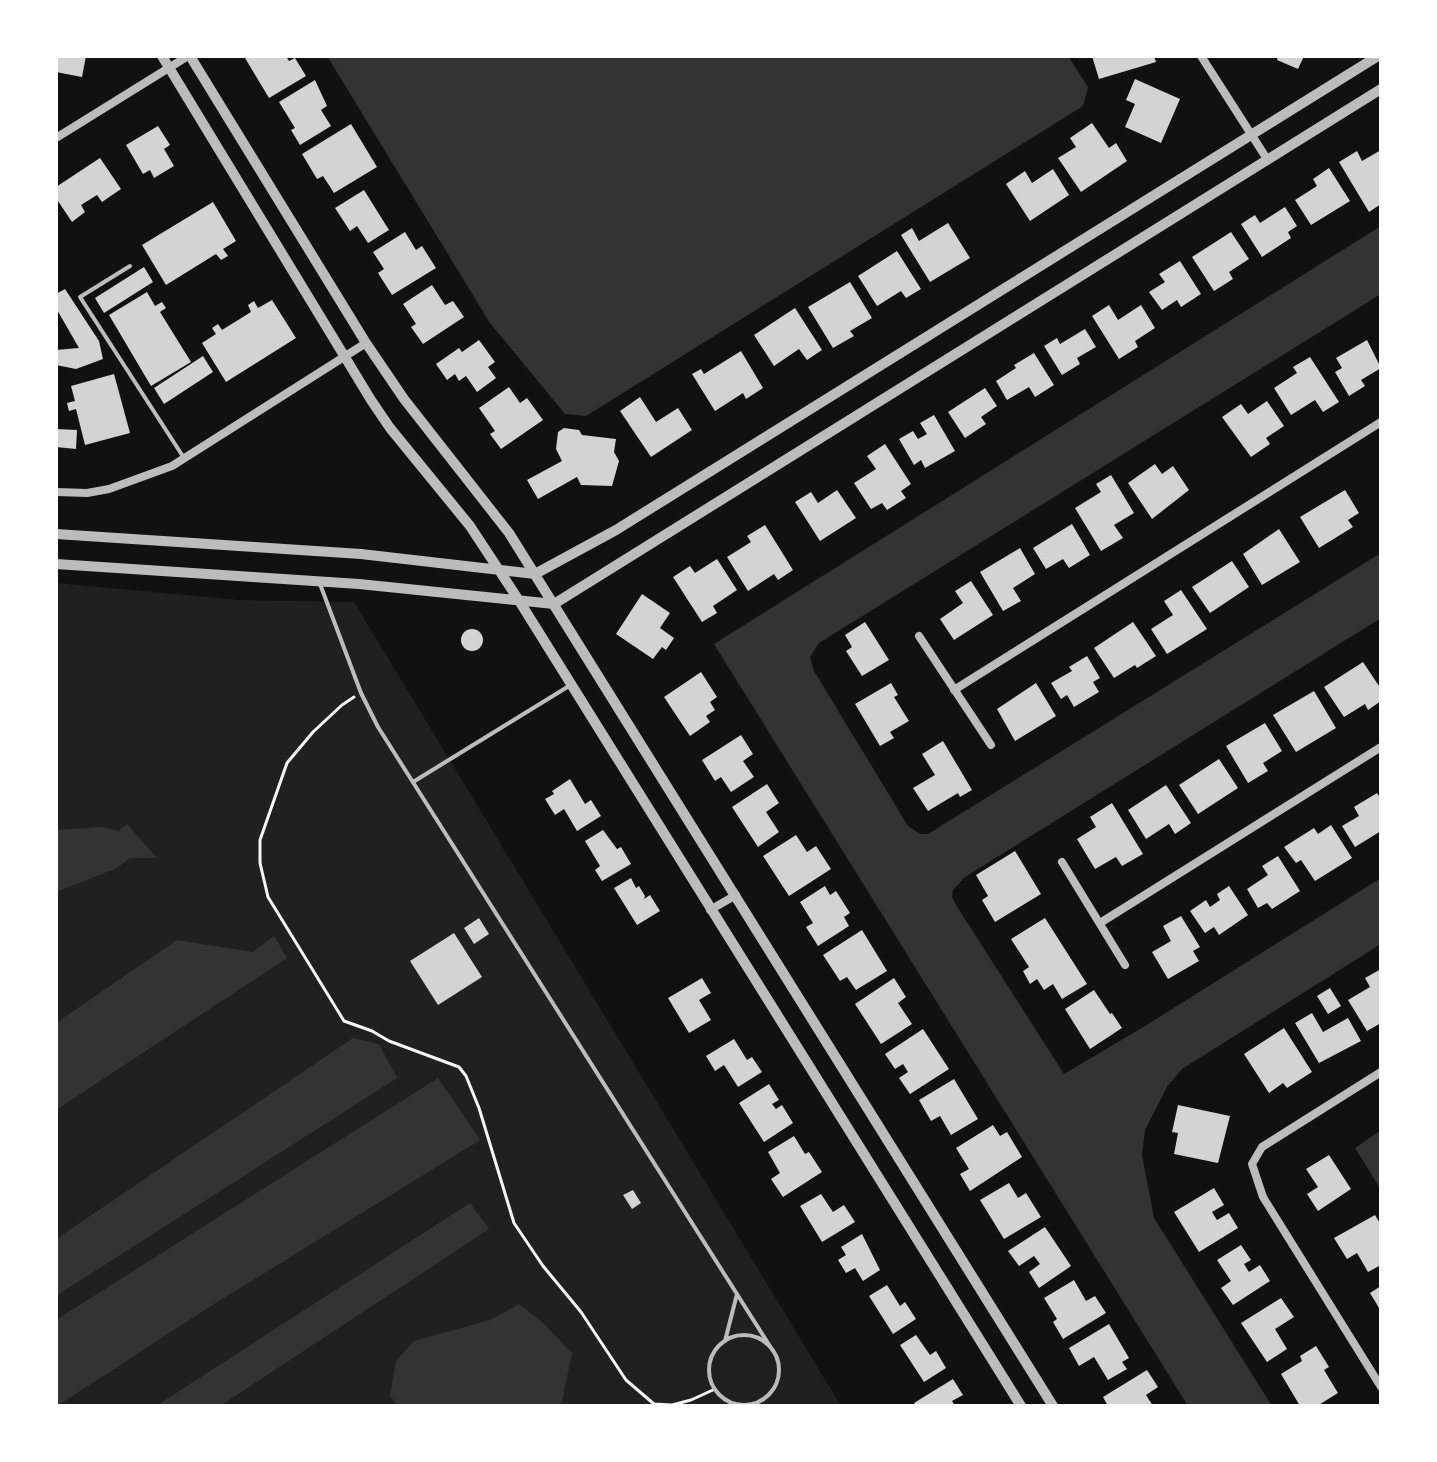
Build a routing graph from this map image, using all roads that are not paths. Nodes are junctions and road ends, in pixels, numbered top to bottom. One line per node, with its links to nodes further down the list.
1 (162, 56): 5 (street)
2 (189, 56): 5 (street); 11 (street)
3 (1201, 56): 7 (street)
4 (1378, 56): 7 (street)
5 (169, 68): 8 (street); 12 (street)
6 (1381, 89): 9 (street)
7 (1251, 135): 9 (street); 19 (street)
8 (56, 138)
9 (1267, 159): 22 (street)
10 (130, 266): 14 (lane)
11 (366, 343): 12 (street); 19 (street)
12 (345, 357): 14 (street); 18 (street)
13 (1381, 422): 25 (street)
14 (185, 460): 15 (street)
15 (56, 492)
16 (56, 534): 18 (street)
17 (56, 564): 20 (street)
18 (497, 568): 19 (street); 21 (street)
19 (535, 574): 22 (street)
20 (320, 582): 21 (street); 28 (lane)
21 (518, 599): 22 (street); 24 (street)
22 (554, 604): 30 (street)
23 (919, 636): 25 (street)
24 (571, 685): 28 (lane); 31 (street)
25 (954, 690): 26 (street)
26 (991, 745)
27 (1381, 747): 32 (street)
28 (413, 782): 35 (lane)
29 (1062, 862): 32 (street)
30 (736, 895): 31 (street); 40 (street)
31 (710, 910): 39 (street)
32 (1100, 923): 33 (street)
33 (1125, 965)
34 (1381, 1072): 38 (street)
35 (737, 1294): 36 (lane); 37 (lane)
36 (725, 1341): 37 (lane); 37 (lane)
37 (773, 1351)
38 (1381, 1387)
39 (1021, 1406)
40 (1053, 1406)

